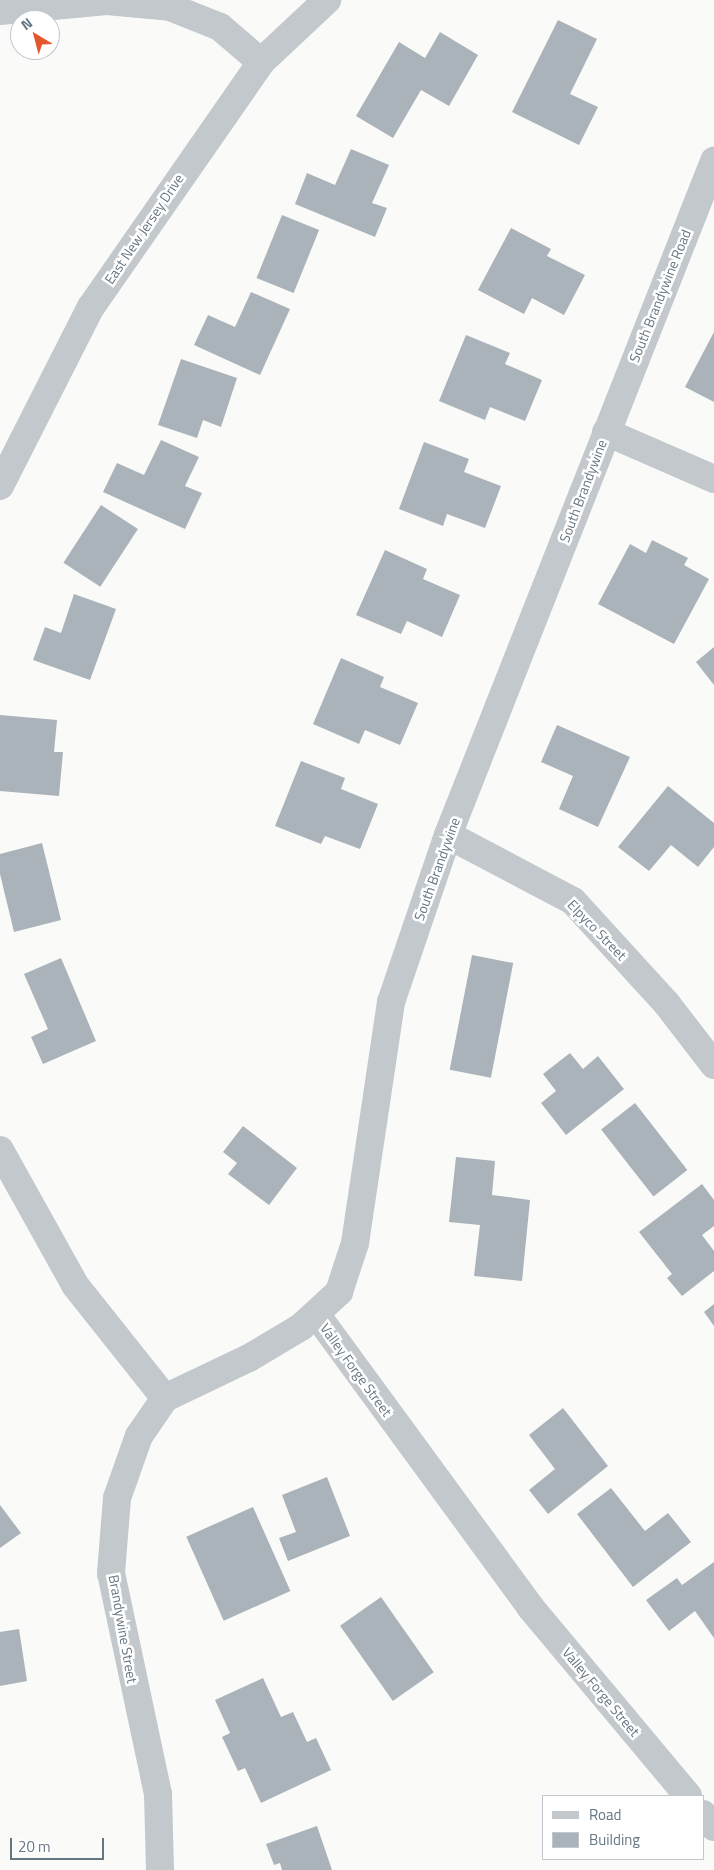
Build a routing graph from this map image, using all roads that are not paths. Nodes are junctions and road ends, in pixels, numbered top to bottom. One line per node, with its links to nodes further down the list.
1 (327, 0): 3 (street, East New Jersey Drive)
2 (0, 11): 3 (street)
3 (261, 62): 7 (street, East New Jersey Drive)
4 (714, 161): 5 (street, South Brandywine Road)
5 (606, 432): 6 (street); 8 (street, South Brandywine)
6 (714, 478)
7 (0, 486)
8 (448, 835): 9 (street, Elpyco Street); 11 (street, South Brandywine)
9 (714, 1065)
10 (0, 1150): 12 (street)
11 (316, 1314): 12 (street, Valley Forge Street); 13 (street, Valley Forge Street)
12 (165, 1398): 16 (street, Brandywine Street)
13 (687, 1795)
14 (704, 1815): 15 (street)
15 (714, 1827)
16 (160, 1870)

